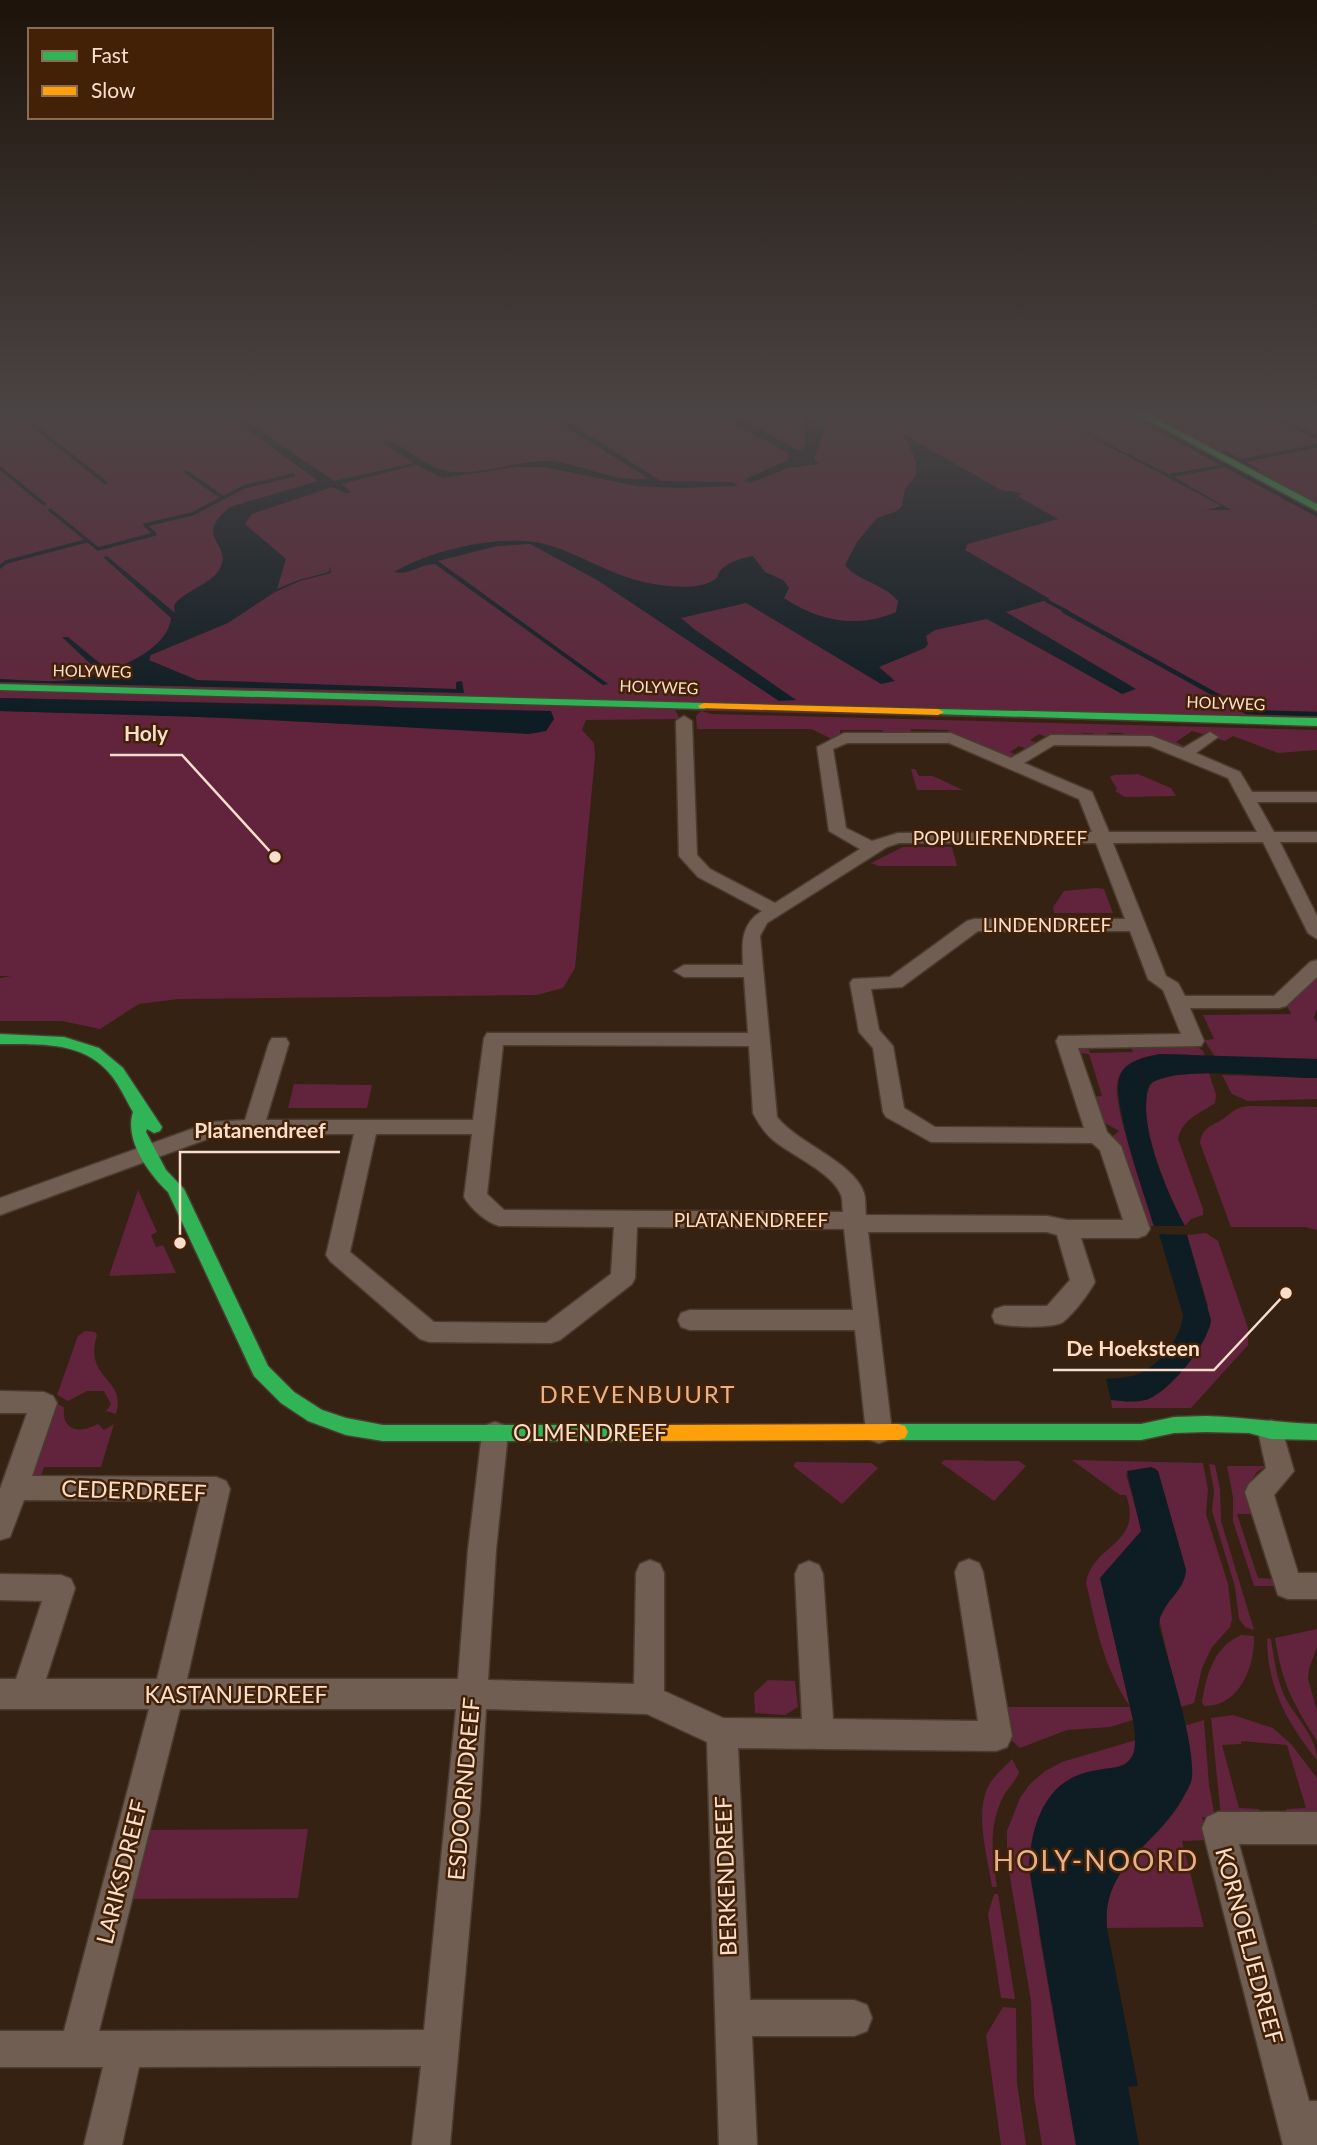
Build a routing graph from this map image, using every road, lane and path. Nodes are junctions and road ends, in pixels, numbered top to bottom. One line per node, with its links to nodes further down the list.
1 (0, 687): 3 (street, HOLYWEG)
2 (684, 722): 13 (street)
3 (1317, 722)
4 (1210, 737): 5 (street)
5 (1183, 755): 6 (street); 7 (street)
6 (1012, 764): 9 (street, LINDENDREEF); 12 (street, LINDENDREEF)
7 (1246, 797): 8 (street); 10 (street)
8 (1317, 797)
9 (1102, 837): 10 (street, POPULIERENDREEF); 12 (street, POPULIERENDREEF); 14 (street, LINDENDREEF)
10 (1269, 837): 11 (street, POPULIERENDREEF); 15 (street)
11 (1317, 837)
12 (873, 848): 13 (street, POPULIERENDREEF)
13 (773, 909): 18 (street, POPULIERENDREEF)
14 (1137, 925): 19 (street, LINDENDREEF); 26 (street, LINDENDREEF)
15 (1317, 933)
16 (1317, 966): 19 (street)
17 (684, 971): 18 (street)
18 (754, 971): 21 (street, POPULIERENDREEF)
19 (1177, 1002): 26 (street, LINDENDREEF)
20 (0, 1039): 27 (street, OLMENDREEF)
21 (759, 1040): 23 (street, PLATANENDREEF); 30 (street, POPULIERENDREEF)
22 (279, 1043): 24 (street)
23 (482, 1127): 25 (street); 29 (street, PLATANENDREEF)
24 (253, 1128): 25 (street); 27 (street)
25 (366, 1128): 29 (street)
26 (1097, 1136): 31 (street, LINDENDREEF)
27 (157, 1152): 28 (street); 39 (street, OLMENDREEF)
28 (0, 1207)
29 (626, 1220): 30 (street, PLATANENDREEF)
30 (853, 1221): 31 (street, LINDENDREEF); 34 (street, POPULIERENDREEF)
31 (1066, 1229): 32 (street)
32 (1004, 1316)
33 (690, 1320): 34 (street)
34 (867, 1320): 36 (street, POPULIERENDREEF)
35 (0, 1402): 40 (street)
36 (879, 1432): 37 (street, OLMENDREEF); 39 (street, OLMENDREEF)
37 (1271, 1432): 38 (street, OLMENDREEF); 45 (street)
38 (1317, 1432)
39 (495, 1433): 48 (street, ESDOORNDREEF)
40 (14, 1488): 41 (street); 49 (street, CEDERDREEF)
41 (0, 1528)
42 (969, 1572): 52 (street)
43 (650, 1573): 50 (street)
44 (809, 1574): 52 (street)
45 (1317, 1586)
46 (0, 1587): 47 (street)
47 (13, 1694): 49 (street, KASTANJEDREEF)
48 (472, 1694): 49 (street, KASTANJEDREEF); 50 (street); 56 (street, ESDOORNDREEF)
49 (168, 1696): 58 (street, LARIKSDREEF)
50 (649, 1699): 51 (street)
51 (722, 1733): 52 (street); 54 (street, BERKENDREEF)
52 (818, 1734)
53 (1317, 1828): 60 (street, KORNOELJEDREEF)
54 (734, 2018): 55 (street); 63 (street, BERKENDREEF)
55 (854, 2018)
56 (440, 2048): 59 (street); 62 (street, ESDOORNDREEF)
57 (0, 2049): 58 (street)
58 (77, 2049): 59 (street)
59 (125, 2049): 61 (street)
60 (1305, 2128)
61 (103, 2145)
62 (430, 2145)
63 (738, 2145)

